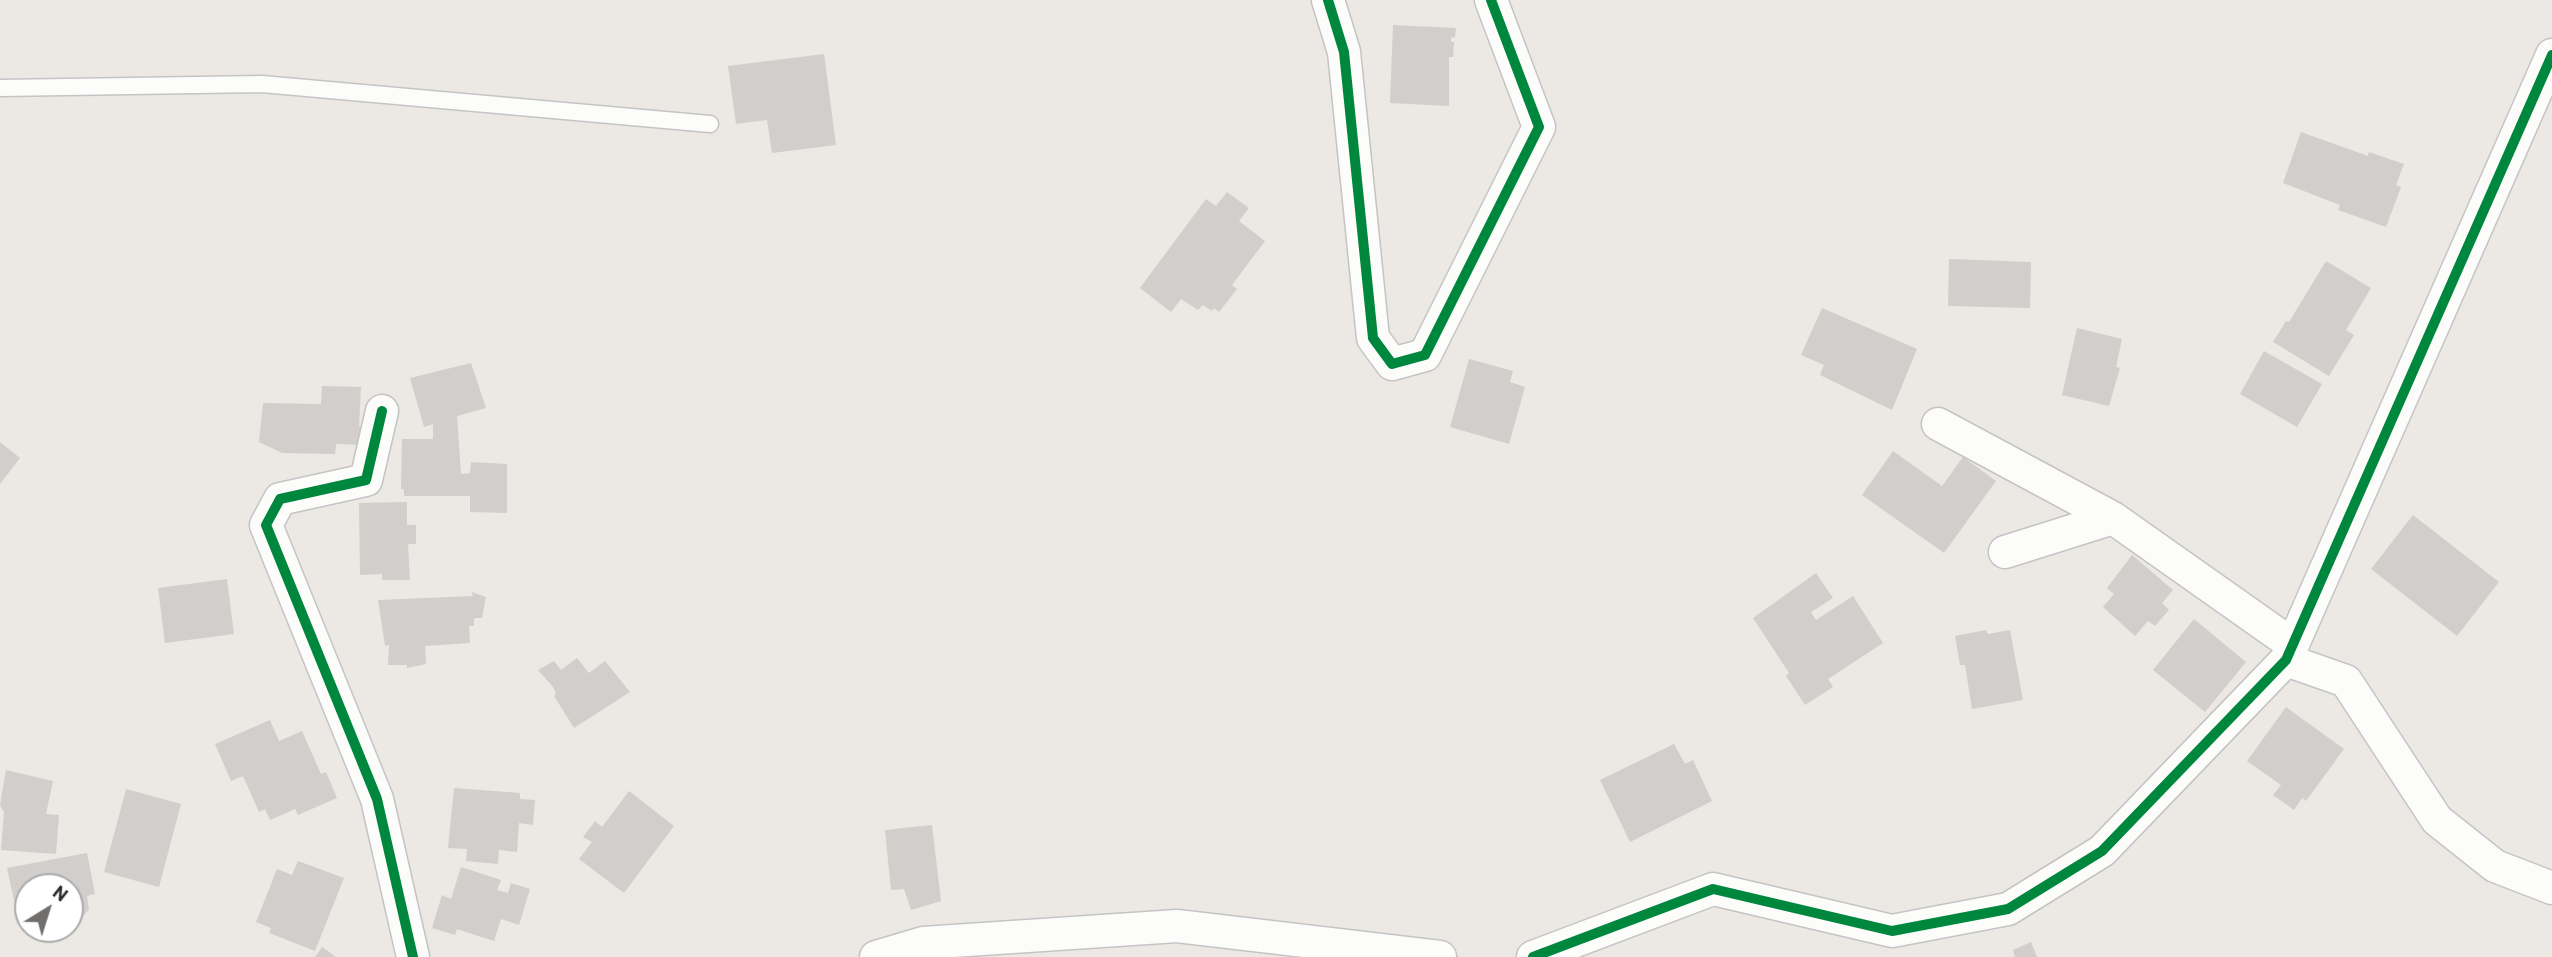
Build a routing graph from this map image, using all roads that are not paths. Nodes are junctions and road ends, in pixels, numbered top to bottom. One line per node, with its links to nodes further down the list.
1 (1328, 0): 2 (street)
2 (1491, 0)
3 (2552, 55): 10 (street)
4 (0, 88): 5 (lane)
5 (710, 124)
6 (383, 411): 13 (street)
7 (1938, 424): 8 (street)
8 (2113, 518): 9 (street); 10 (street)
9 (2006, 552)
10 (2290, 652): 11 (street); 16 (street)
11 (2552, 888)
12 (927, 950): 14 (street); 15 (street)
13 (413, 957)
14 (876, 957)
15 (1440, 957)
16 (1533, 957)

